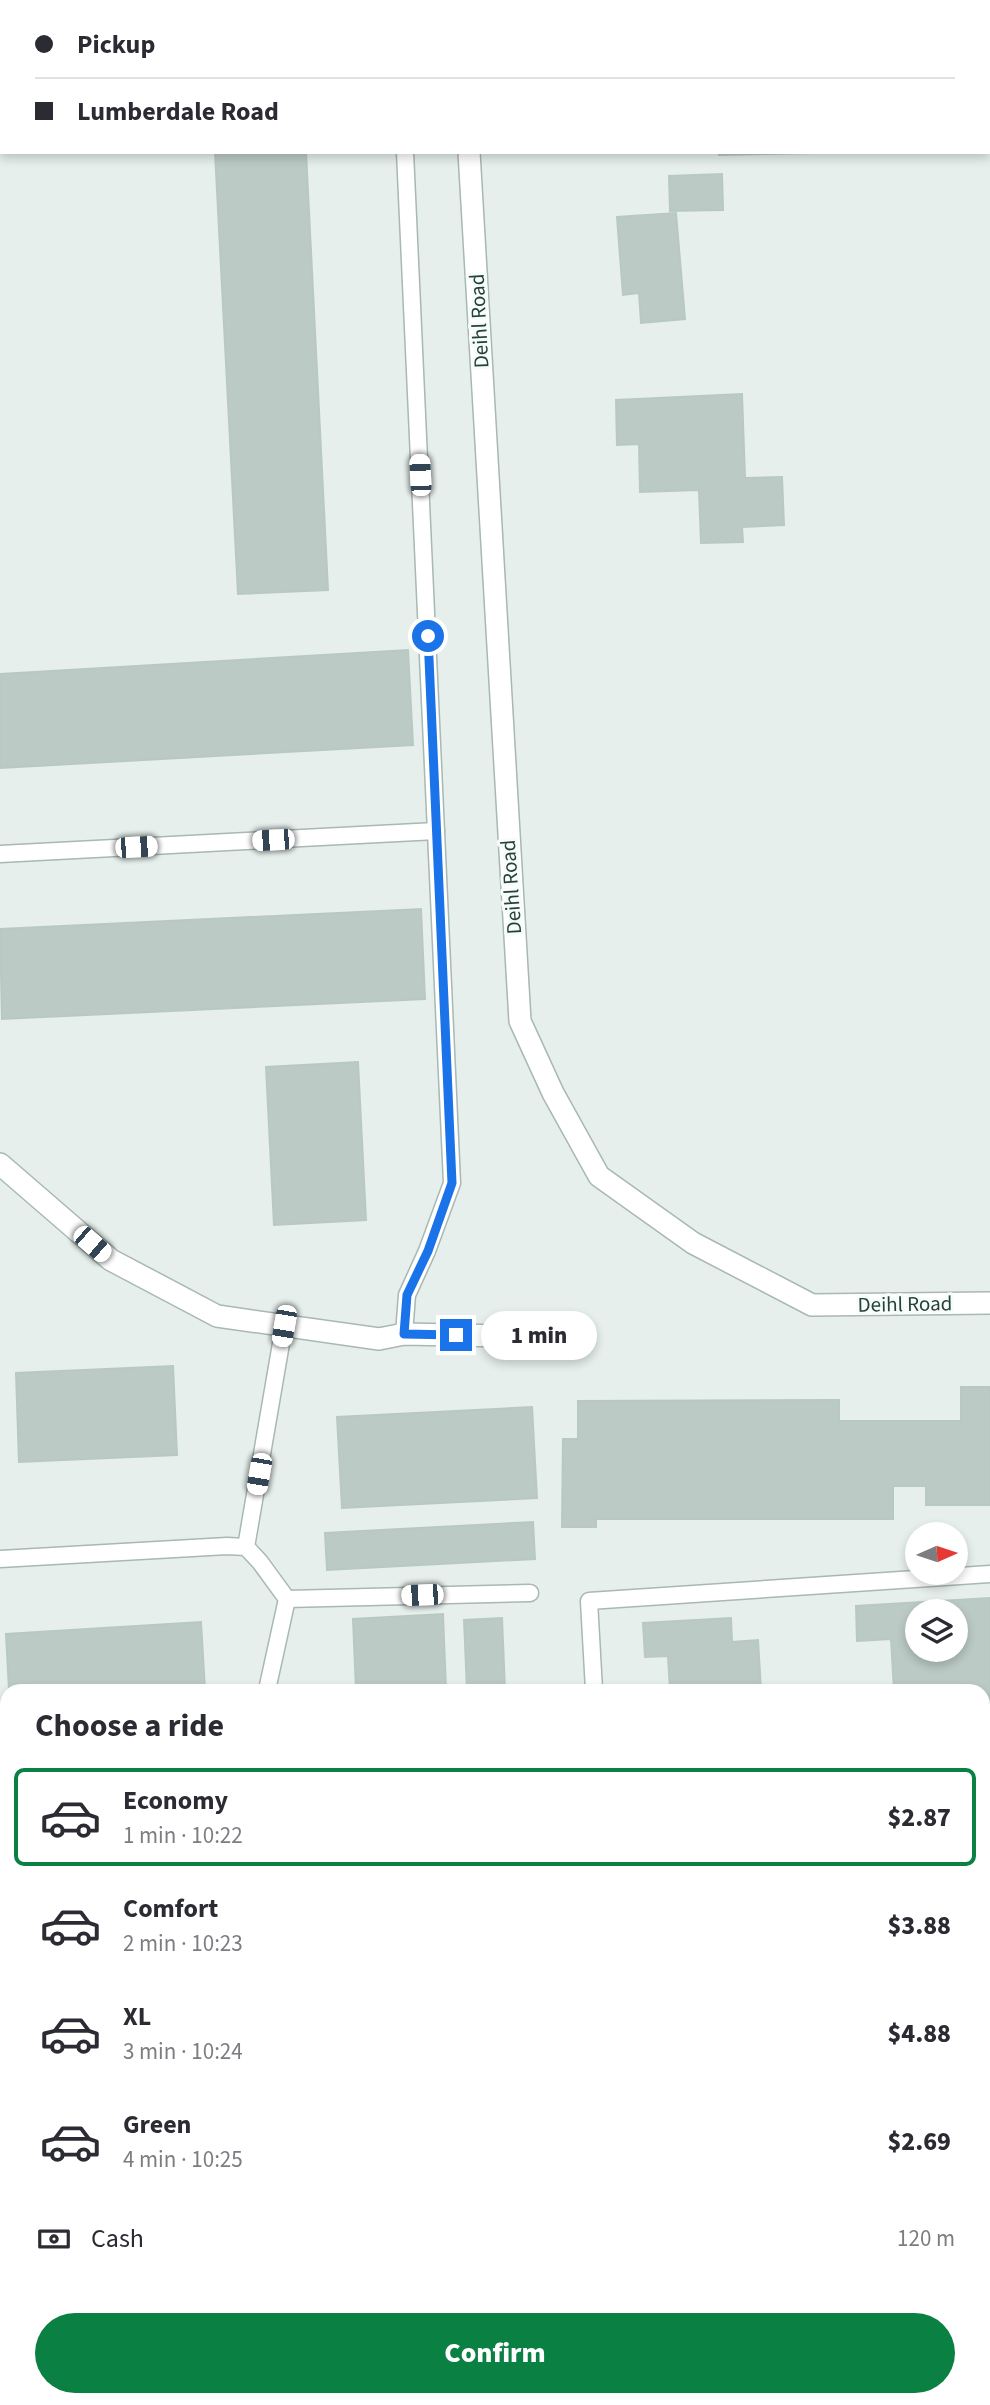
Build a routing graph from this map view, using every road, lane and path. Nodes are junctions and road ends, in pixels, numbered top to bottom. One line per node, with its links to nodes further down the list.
1 (405, 154): 3 (lane)
2 (469, 154): 6 (street, Deihl Road)
3 (436, 831): 4 (lane); 8 (lane)
4 (0, 854)
5 (0, 1164): 7 (street)
6 (990, 1303)
7 (284, 1326): 8 (street); 10 (lane)
8 (404, 1334): 9 (street)
9 (507, 1336)
10 (246, 1547): 11 (lane); 14 (lane)
11 (0, 1559)
12 (990, 1574): 16 (lane)
13 (530, 1592): 14 (lane)
14 (287, 1599): 15 (lane)
15 (268, 1684)
16 (594, 1684)

